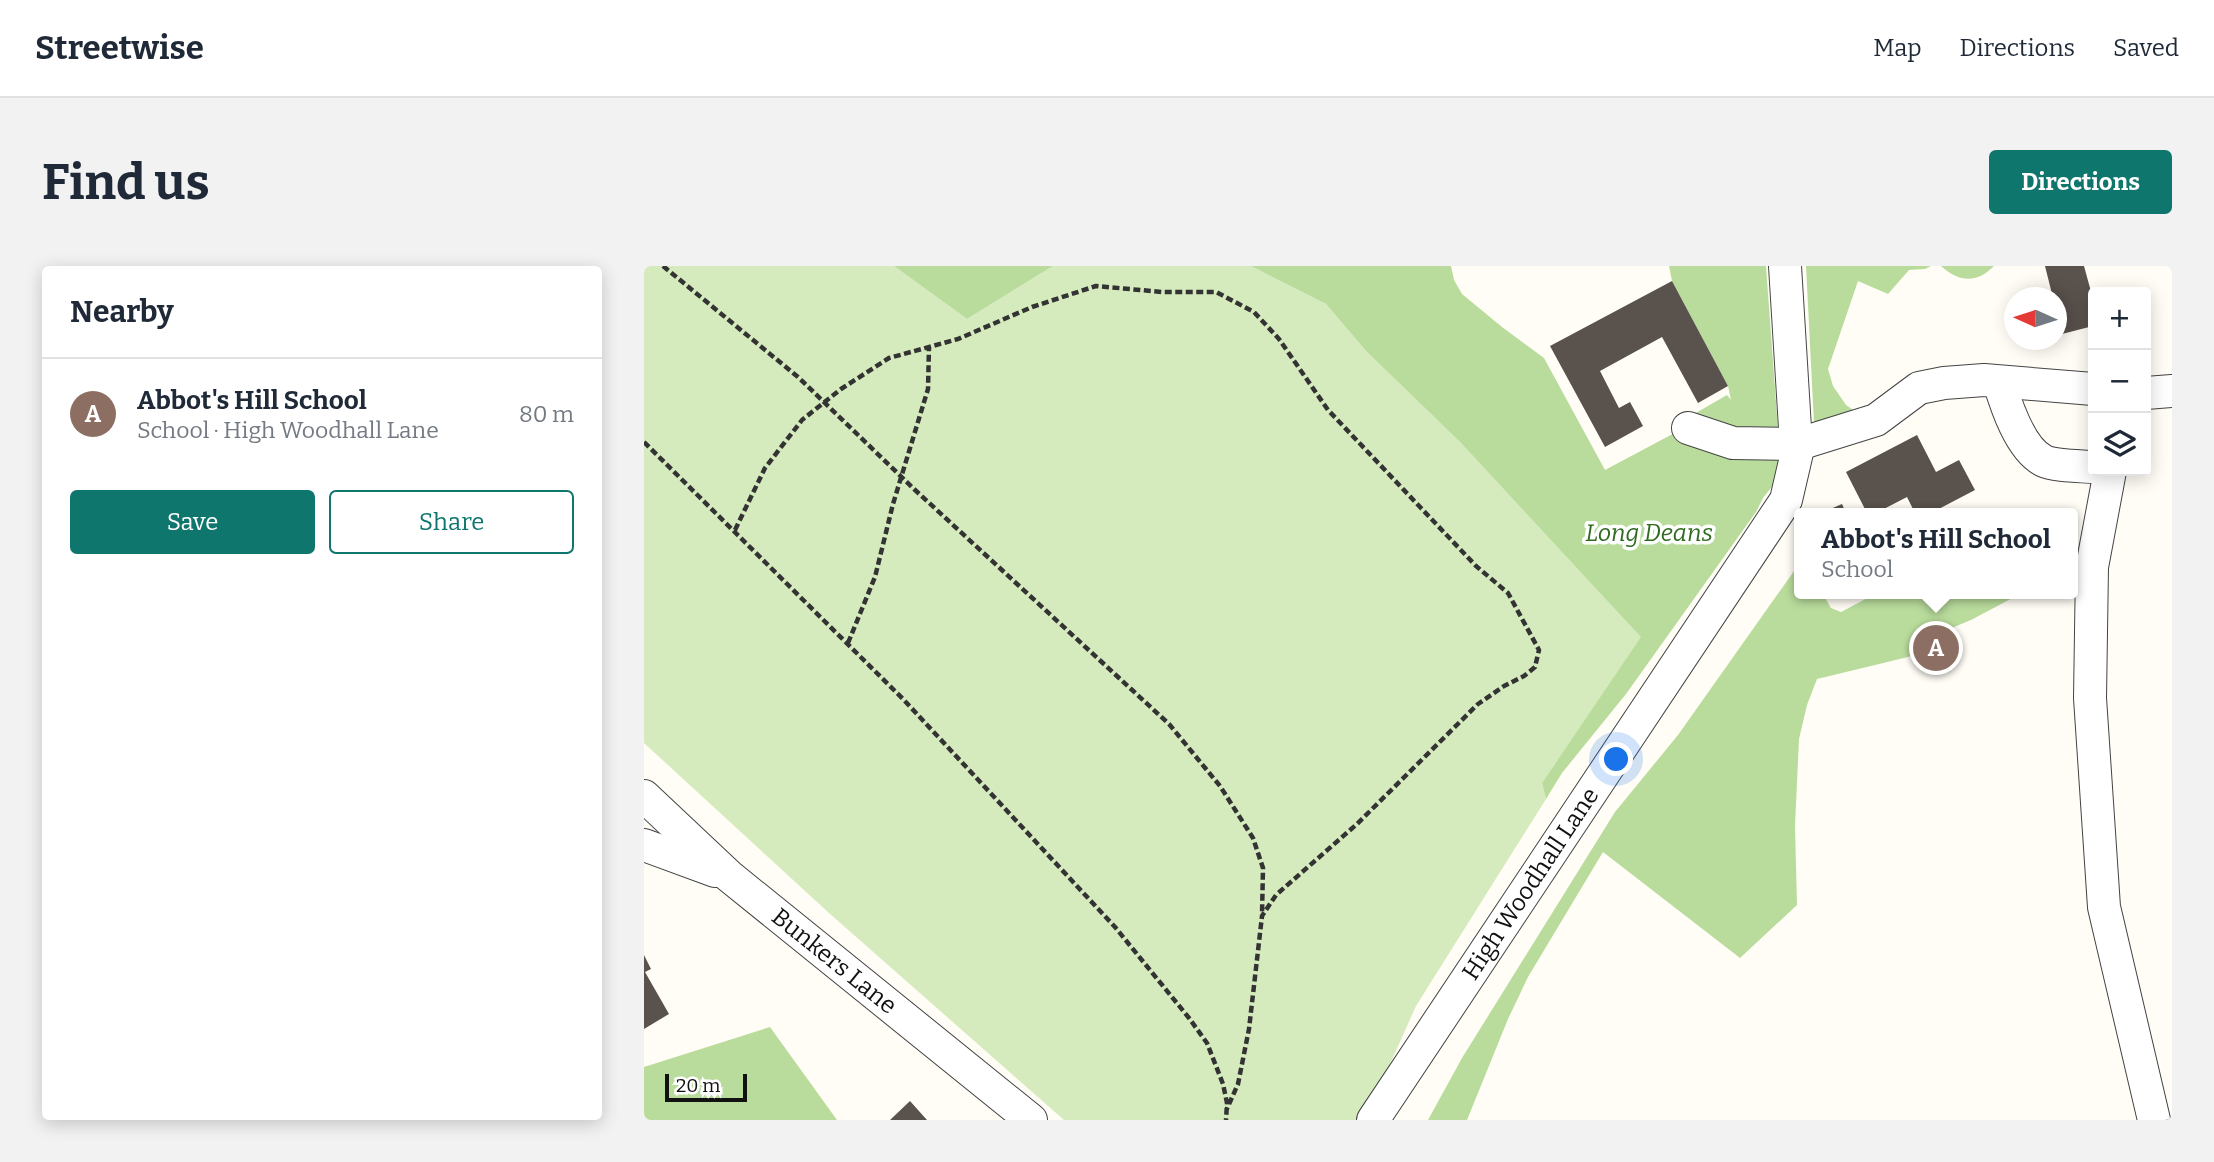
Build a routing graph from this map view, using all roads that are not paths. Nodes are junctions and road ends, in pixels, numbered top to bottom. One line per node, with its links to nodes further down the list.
1 (1785, 266): 7 (street, High Woodhall Lane)
2 (1999, 382): 3 (street); 7 (street); 8 (street)
3 (2088, 389)
4 (2172, 391): 5 (street)
5 (2151, 393)
6 (1688, 428): 7 (street)
7 (1797, 436): 14 (street, High Woodhall Lane)
8 (2088, 466)
9 (2109, 476): 15 (street)
10 (644, 796): 12 (street, Bunkers Lane)
11 (644, 845): 12 (street)
12 (729, 876): 13 (street, Bunkers Lane)
13 (1031, 1120)
14 (1373, 1120)
15 (2154, 1120)

